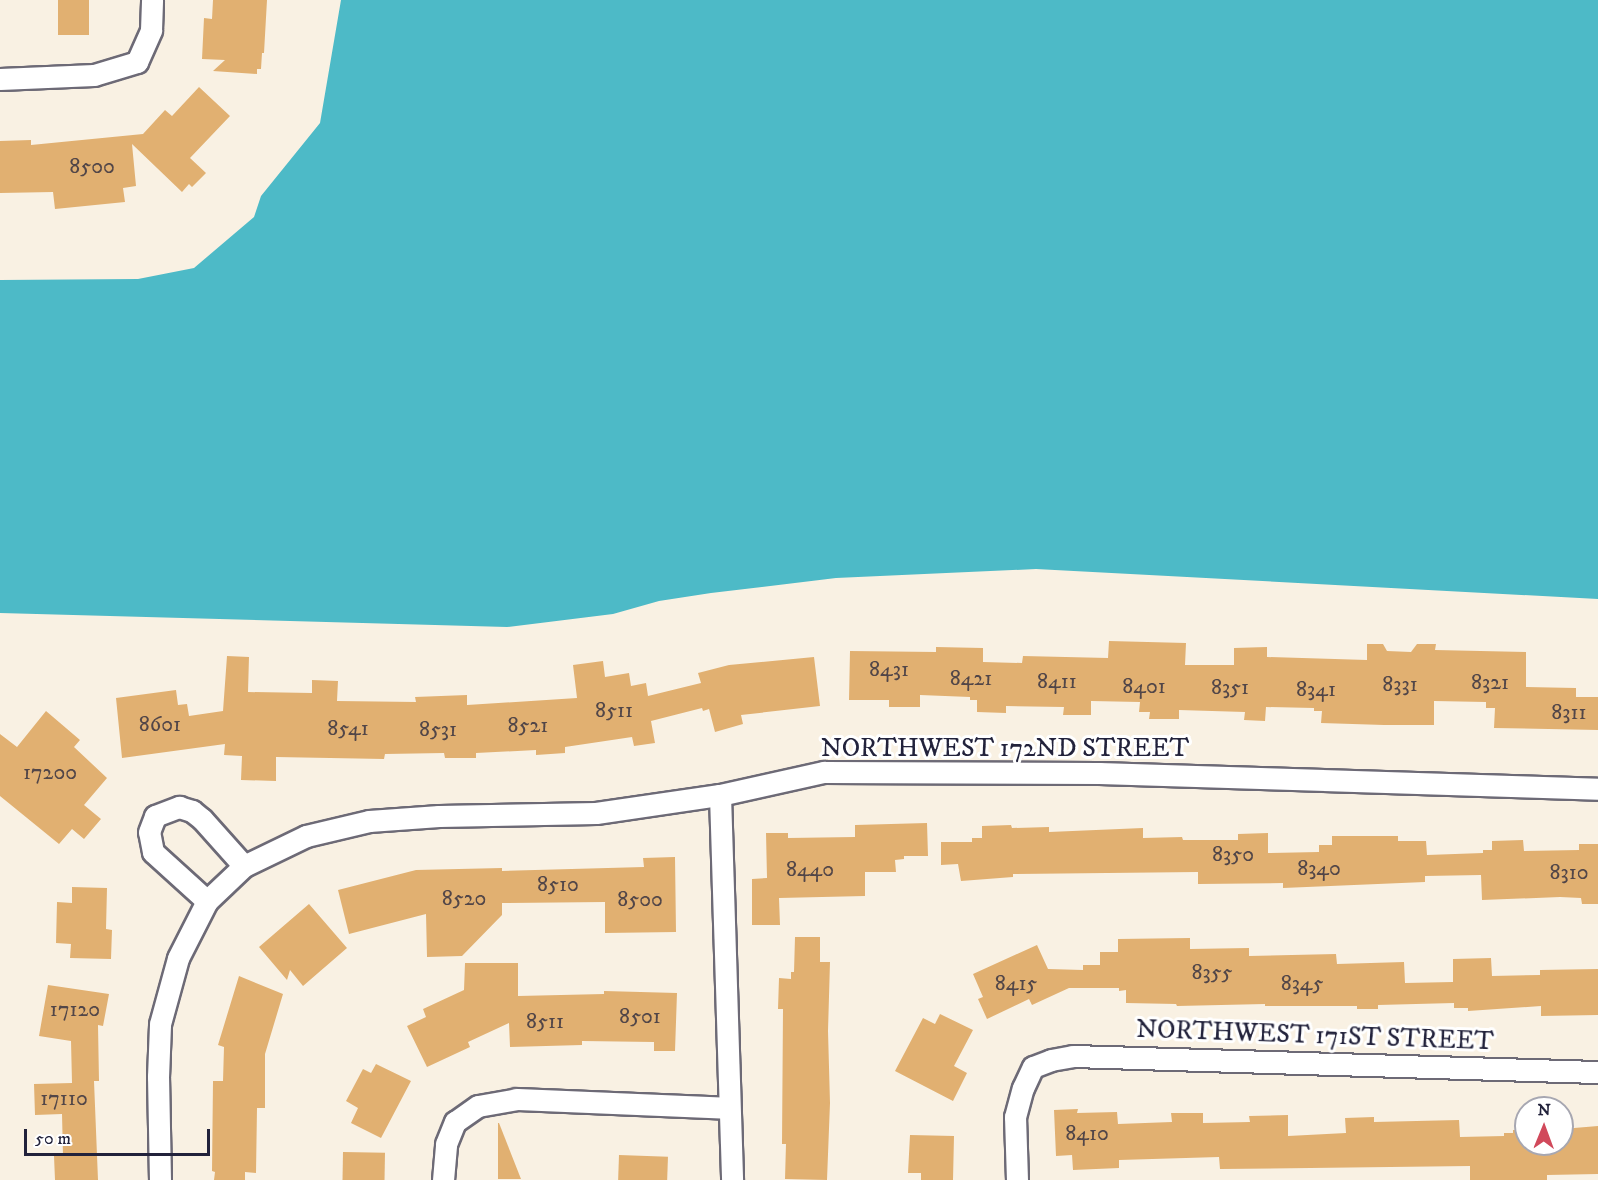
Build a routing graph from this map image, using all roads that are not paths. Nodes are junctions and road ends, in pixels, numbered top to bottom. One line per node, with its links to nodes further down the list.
1 (152, 0): 2 (street)
2 (0, 79)
3 (1598, 789): 4 (street, NORTHWEST 172ND STREET)
4 (720, 795): 5 (street, NORTHWEST 172ND STREET); 8 (street)
5 (244, 866): 6 (street, NORTHWEST 172ND STREET); 6 (street)
6 (207, 901): 9 (street, NORTHWEST 172ND STREET)
7 (1598, 1072): 12 (street, NORTHWEST 171ST STREET)
8 (728, 1108): 10 (street); 11 (street)
9 (160, 1180)
10 (443, 1180)
11 (732, 1180)
12 (1017, 1180)

